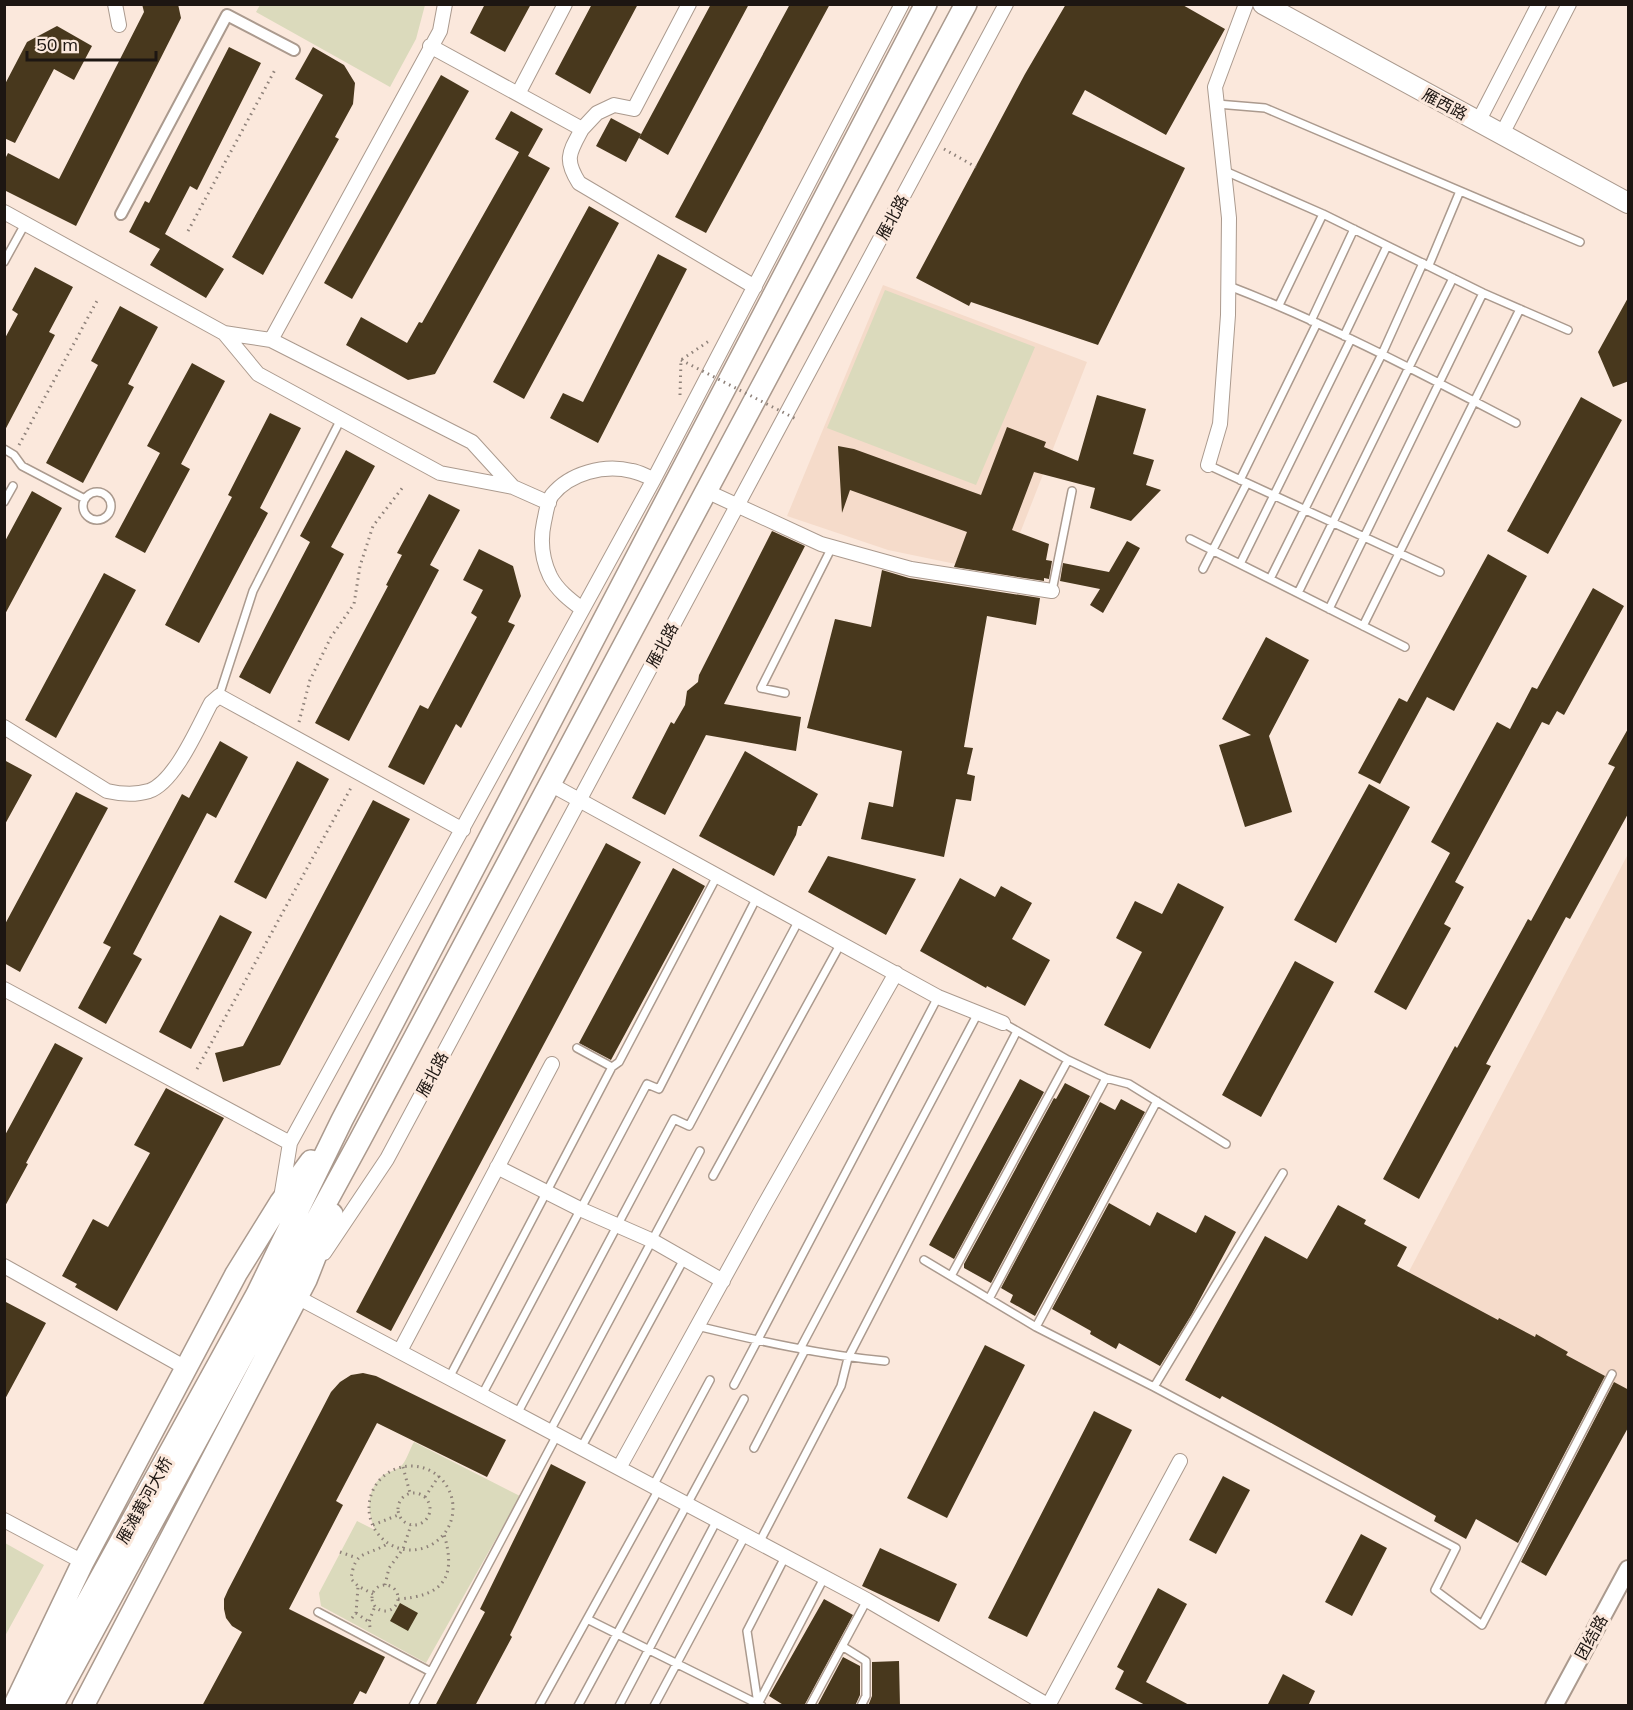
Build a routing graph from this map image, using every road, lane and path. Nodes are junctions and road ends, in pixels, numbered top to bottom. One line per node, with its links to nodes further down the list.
1 (115, 4): 14 (street)
2 (445, 4): 15 (street)
3 (566, 4): 18 (street)
4 (689, 4): 21 (street)
5 (902, 4): 40 (street)
6 (926, 4): 115 (main road)
7 (966, 4): 66 (main road, 雁北路)
8 (1006, 4): 23 (street, 雁北路)
9 (1246, 4): 19 (street)
10 (1263, 4): 20 (main road, 雁西路)
11 (1539, 4): 20 (street)
12 (1569, 4): 22 (street)
13 (225, 10): 16 (street); 29 (street)
14 (119, 25)
15 (430, 46): 18 (street); 49 (street)
16 (294, 50)
17 (276, 68): 33 (path)
18 (518, 94): 21 (street)
19 (1217, 104): 25 (street); 26 (lane)
20 (1478, 122): 22 (main road, 雁西路)
21 (582, 129): 40 (street)
22 (1502, 134): 27 (main road, 雁西路)
23 (932, 142): 24 (path); 72 (street, 雁北路)
24 (976, 167)
25 (1225, 171): 30 (lane); 39 (street)
26 (1460, 191): 34 (lane); 37 (lane)
27 (1629, 203)
28 (4, 212): 31 (street)
29 (121, 214)
30 (1323, 214): 32 (lane); 43 (lane)
31 (25, 224): 36 (lane); 47 (street)
32 (1354, 229): 35 (lane); 45 (lane)
33 (188, 231)
34 (1580, 242)
35 (1387, 246): 37 (lane); 48 (lane)
36 (4, 262)
37 (1426, 264): 38 (lane); 50 (lane)
38 (1453, 278): 41 (lane); 52 (lane)
39 (1229, 285): 43 (lane); 60 (street)
40 (754, 286): 61 (street)
41 (1483, 293): 44 (lane); 53 (lane)
42 (98, 299): 59 (path)
43 (1279, 305): 45 (lane)
44 (1520, 309): 46 (lane); 54 (lane)
45 (1314, 322): 48 (lane); 62 (lane)
46 (1568, 330)
47 (224, 333): 49 (street); 55 (street)
48 (1348, 338): 50 (lane); 68 (lane)
49 (271, 340): 65 (street)
50 (1382, 354): 52 (lane); 73 (lane)
51 (681, 360): 56 (path, bridge)
52 (1408, 367): 53 (lane); 74 (lane)
53 (1440, 384): 54 (lane); 75 (lane)
54 (1473, 401): 57 (lane); 79 (lane)
55 (341, 419): 65 (street); 91 (lane)
56 (798, 420)
57 (1516, 423)
58 (4, 449): 59 (lane)
59 (14, 455): 69 (lane)
60 (1208, 465): 62 (lane)
61 (654, 479): 71 (street); 86 (street)
62 (1243, 482): 68 (lane); 78 (lane)
63 (13, 486): 70 (lane)
64 (403, 487): 93 (path)
65 (513, 487): 71 (street)
66 (706, 491): 72 (street); 95 (main road, 雁北路)
67 (1072, 491): 84 (lane)
68 (1273, 496): 73 (lane); 80 (lane)
69 (85, 499): 69 (lane)
70 (4, 502)
71 (549, 503): 86 (street)
72 (737, 506): 77 (street); 96 (street, 雁北路)
73 (1304, 510): 74 (lane); 83 (lane)
74 (1332, 523): 75 (lane); 85 (lane)
75 (1365, 538): 79 (lane); 87 (lane)
76 (1190, 539): 78 (lane)
77 (832, 547): 84 (street); 90 (lane)
78 (1212, 550): 80 (lane); 81 (lane)
79 (1398, 553): 82 (lane); 88 (lane)
80 (1240, 564): 83 (lane)
81 (1203, 569)
82 (1440, 572)
83 (1270, 579): 85 (lane)
84 (1052, 591)
85 (1298, 593): 87 (lane)
86 (582, 609): 97 (street)
87 (1329, 609): 88 (lane)
88 (1363, 626): 89 (lane)
89 (1405, 647)
90 (784, 693)
91 (219, 696): 92 (street); 93 (street)
92 (4, 727)
93 (294, 738): 94 (street)
94 (359, 774): 97 (street); 112 (path)
95 (550, 784): 96 (street); 116 (main road, 雁北路)
96 (579, 800): 98 (street); 133 (street, 雁北路)
97 (463, 830): 117 (street)
98 (718, 875): 99 (street); 111 (lane)
99 (757, 897): 100 (street); 125 (lane)
100 (800, 920): 101 (street); 126 (lane)
101 (841, 943): 102 (street); 122 (lane)
102 (897, 973): 104 (street); 132 (street)
103 (4, 989): 117 (street)
104 (938, 997): 105 (street); 138 (lane)
105 (978, 1013): 106 (street); 139 (lane)
106 (1003, 1023): 107 (lane)
107 (1017, 1031): 109 (lane); 141 (lane)
108 (578, 1048): 111 (lane)
109 (1068, 1060): 113 (lane); 131 (lane)
110 (552, 1064): 120 (street)
111 (612, 1067): 123 (lane)
112 (197, 1069)
113 (1106, 1078): 114 (lane); 135 (lane)
114 (1157, 1101): 118 (lane); 137 (lane)
115 (342, 1120): 124 (main road); 134 (main road)
116 (360, 1140): 133 (main road); 134 (main road)
117 (290, 1143): 124 (street)
118 (1226, 1144)
119 (700, 1151): 127 (lane)
120 (497, 1167): 123 (street); 140 (street)
121 (1283, 1173): 148 (lane)
122 (713, 1176)
123 (547, 1192): 125 (street); 145 (lane)
124 (280, 1203): 143 (main road)
125 (580, 1209): 126 (street); 149 (lane)
126 (618, 1226): 127 (street); 151 (lane)
127 (653, 1241): 128 (street); 152 (lane)
128 (684, 1259): 132 (street); 153 (lane)
129 (924, 1260): 131 (lane)
130 (4, 1266): 143 (street)
131 (951, 1276): 135 (lane)
132 (723, 1281): 136 (street)
133 (302, 1288): 140 (street); 201 (main road)
134 (264, 1298): 199 (main road, 雁滩黄河大桥); 200 (main road, 雁滩黄河大桥)
135 (989, 1299): 137 (lane)
136 (698, 1326): 138 (lane); 157 (street)
137 (1036, 1328): 148 (lane)
138 (757, 1341): 139 (lane); 147 (lane)
139 (802, 1350): 141 (lane); 154 (lane)
140 (400, 1351): 145 (street)
141 (848, 1358): 142 (lane); 171 (lane)
142 (885, 1361)
143 (186, 1368): 176 (main road)
144 (1612, 1374): 148 (lane)
145 (449, 1378): 149 (street)
146 (710, 1380): 159 (lane)
147 (734, 1385)
148 (1154, 1388)
149 (482, 1395): 151 (street)
150 (744, 1399): 162 (lane)
151 (517, 1414): 152 (street)
152 (553, 1433): 153 (street); 195 (lane)
153 (581, 1448): 157 (street)
154 (754, 1448)
155 (1180, 1461): 197 (street)
156 (403, 1467): 158 (path); 160 (path); 166 (path)
157 (619, 1468): 159 (street)
158 (439, 1476): 161 (path); 168 (path)
159 (656, 1488): 162 (street); 187 (lane)
160 (410, 1493): 161 (path); 163 (path)
161 (425, 1497): 167 (path)
162 (687, 1505): 165 (street); 190 (lane)
163 (398, 1515): 166 (path); 167 (path)
164 (4, 1520): 176 (street)
165 (717, 1520): 169 (street); 193 (lane)
166 (373, 1525): 170 (path)
167 (411, 1526): 172 (path)
168 (444, 1534): 172 (path); 182 (path)
169 (745, 1536): 171 (street); 194 (lane)
170 (388, 1543): 172 (path); 175 (path)
171 (759, 1543): 174 (street)
172 (403, 1549): 179 (path)
173 (340, 1552): 175 (path)
174 (785, 1557): 178 (street); 196 (lane)
175 (357, 1558): 180 (path)
176 (83, 1562): 198 (main road)
177 (1629, 1569): 209 (street, 团结路)
178 (824, 1578): 183 (street); 196 (lane)
179 (385, 1585): 181 (path); 182 (path)
180 (358, 1586): 181 (path); 186 (path)
181 (373, 1594): 184 (path)
182 (398, 1599): 184 (path)
183 (867, 1600): 192 (lane); 197 (street)
184 (375, 1606): 188 (path)
185 (318, 1612): 189 (lane)
186 (356, 1613): 188 (path); 189 (path)
187 (587, 1619): 190 (lane); 203 (lane)
188 (369, 1622): 191 (path)
189 (347, 1628): 191 (lane)
190 (617, 1634): 193 (lane); 204 (lane)
191 (377, 1644): 195 (lane)
192 (842, 1646): 207 (lane); 208 (lane)
193 (648, 1649): 194 (lane); 205 (lane)
194 (677, 1663): 196 (lane); 206 (lane)
195 (431, 1672): 202 (lane)
196 (760, 1705)
197 (1048, 1705)
198 (14, 1706)
199 (30, 1706)
200 (51, 1706)
201 (83, 1706)
202 (413, 1706)
203 (539, 1706)
204 (578, 1706)
205 (619, 1706)
206 (654, 1706)
207 (810, 1706)
208 (861, 1706)
209 (1554, 1706)

